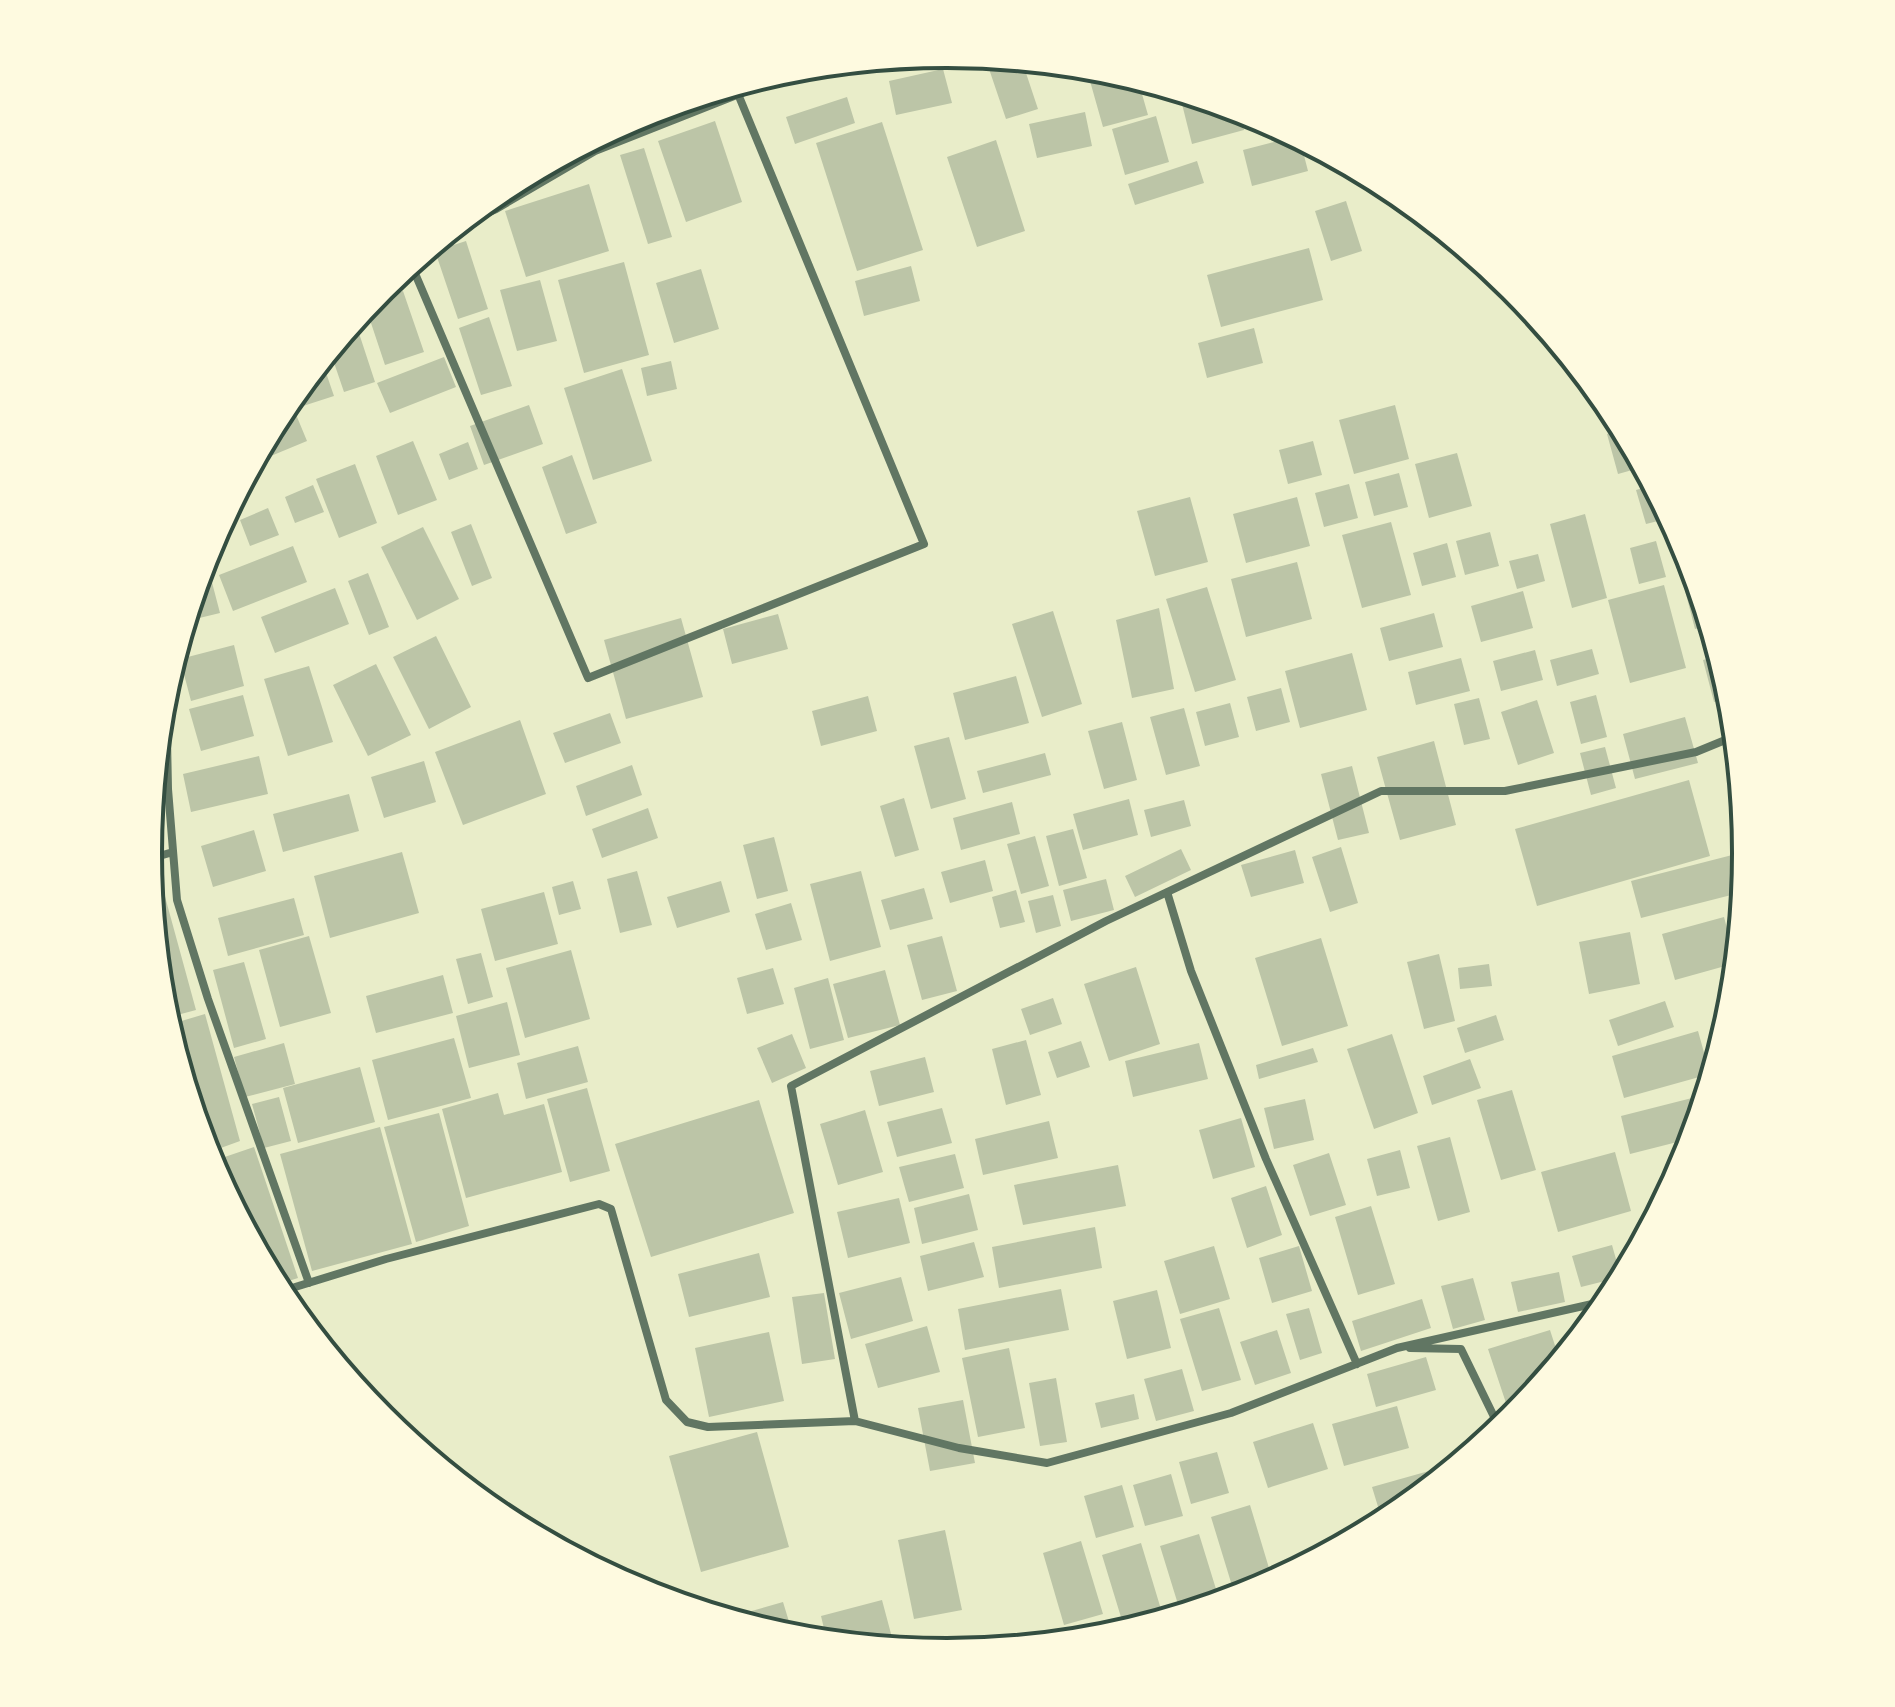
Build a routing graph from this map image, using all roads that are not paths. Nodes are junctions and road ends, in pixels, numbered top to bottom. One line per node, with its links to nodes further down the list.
1 (739, 97): 7 (street)
2 (706, 107): 3 (street)
3 (672, 120): 4 (street)
4 (600, 149)
5 (582, 158): 6 (street)
6 (509, 201)
7 (416, 276)
8 (1724, 740): 12 (street)
9 (168, 766): 10 (street)
10 (173, 852): 11 (street); 13 (street)
11 (162, 855)
12 (1167, 892): 17 (street); 19 (street)
13 (309, 1283): 14 (street); 19 (street)
14 (293, 1288)
15 (1591, 1304): 16 (street)
16 (1397, 1348): 17 (street); 18 (street)
17 (1357, 1364): 19 (street)
18 (1494, 1417)
19 (855, 1421)

